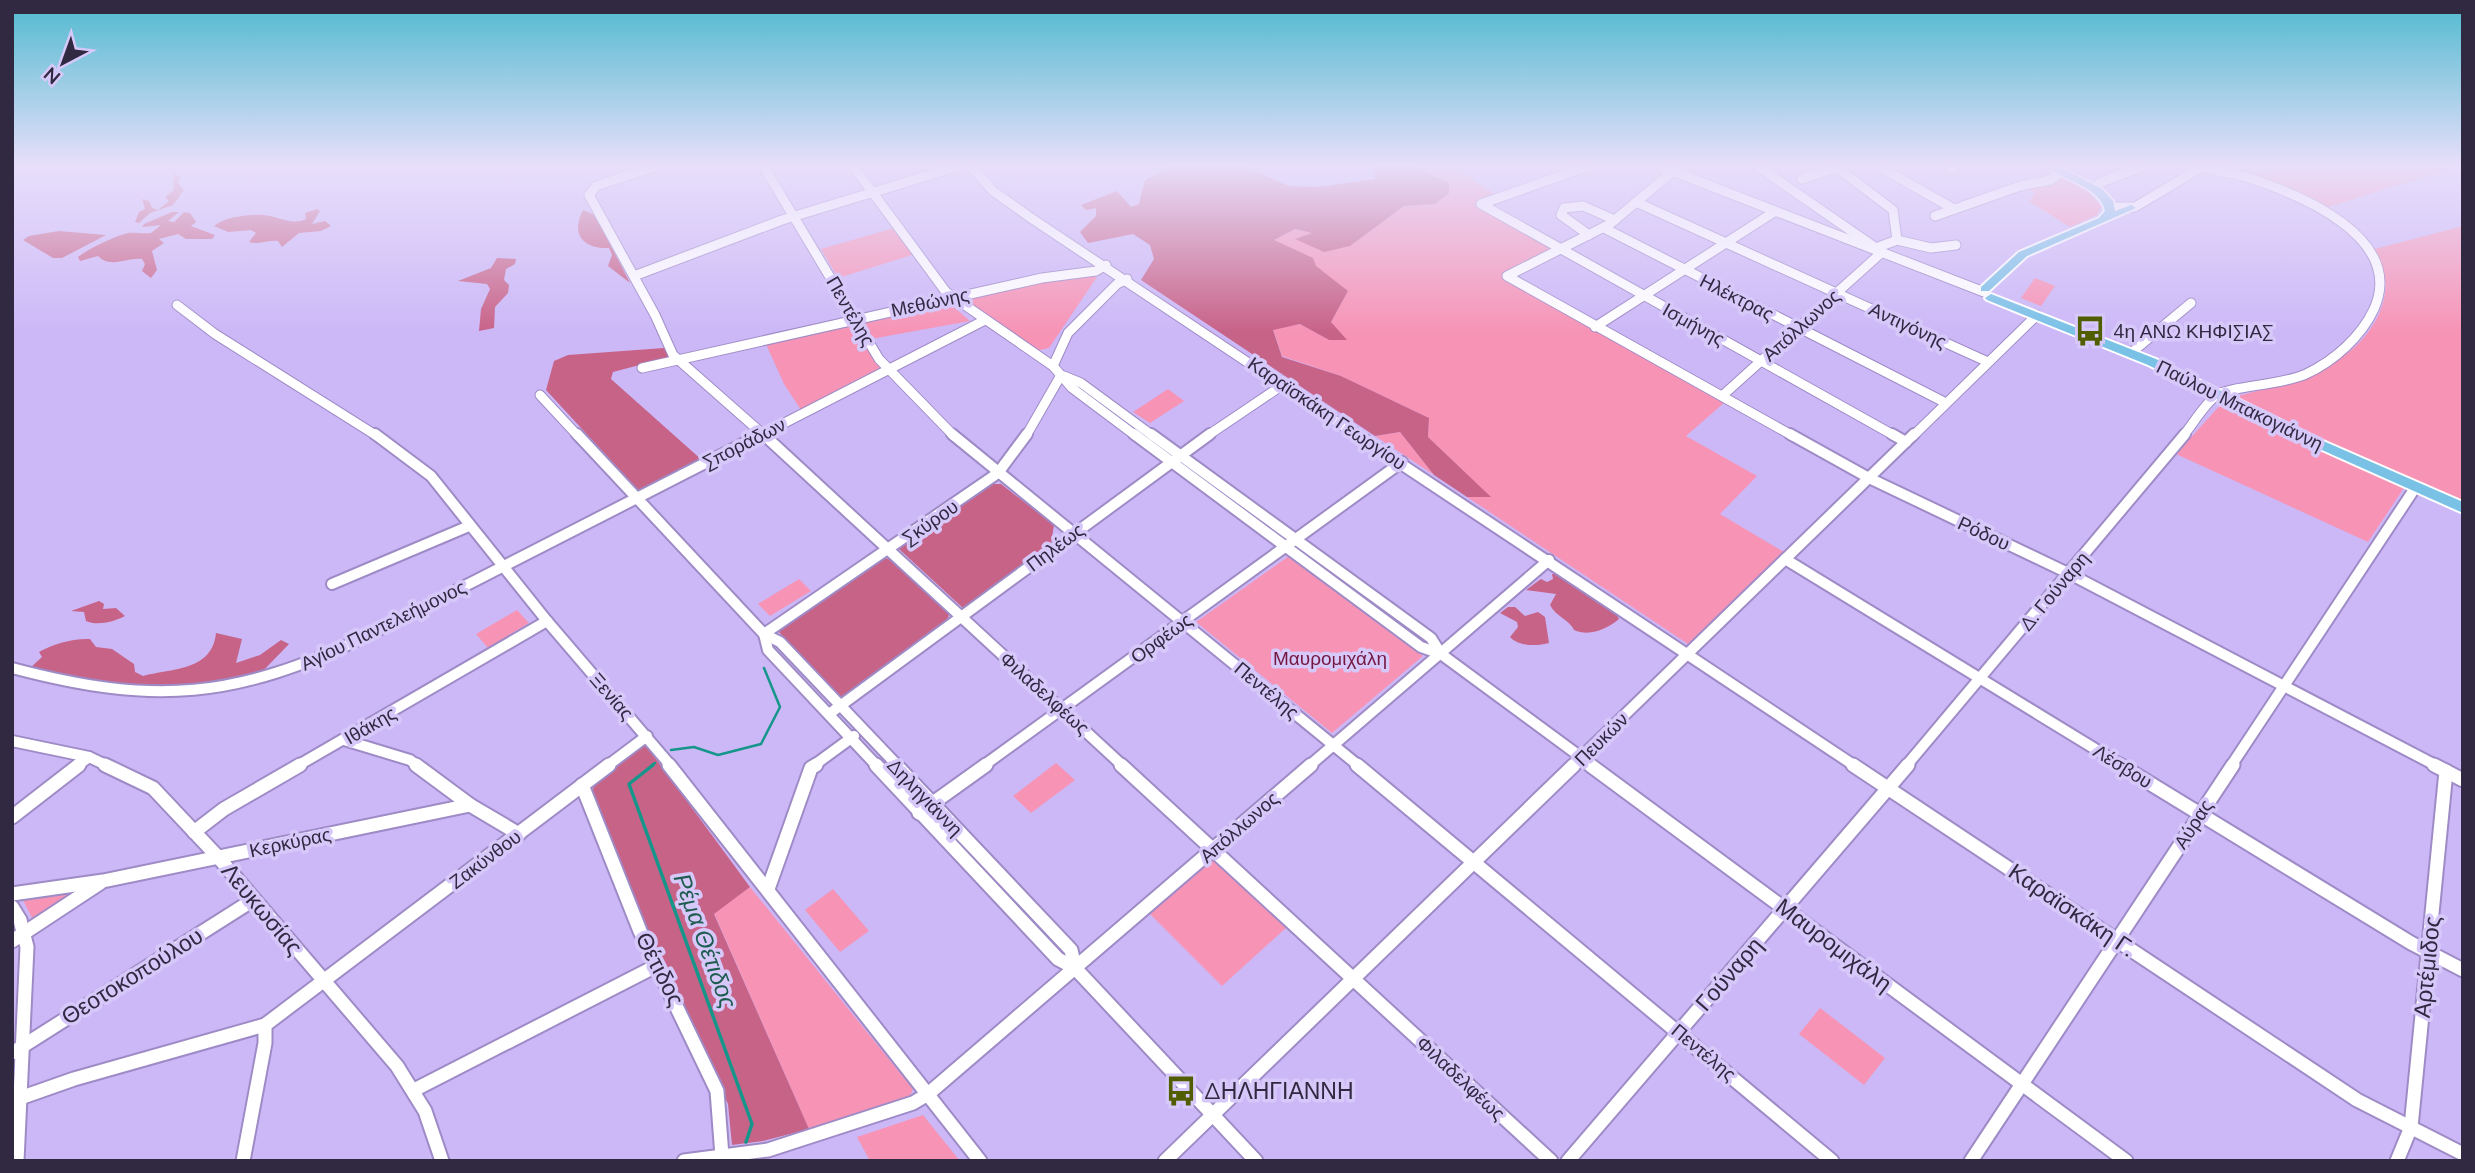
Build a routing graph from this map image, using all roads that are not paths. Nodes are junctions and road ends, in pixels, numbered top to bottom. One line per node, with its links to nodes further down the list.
1 (603, 222): 26 (street, Φιλαδελφέως)
2 (779, 222): 26 (street)
3 (797, 222): 36 (street, Πεντέλης)
4 (894, 222): 32 (street, Μαυρομιχάλη)
5 (1040, 222): 23 (street, Καραϊσκάκη Γεωργίου)
6 (1511, 222): 21 (street, Ισμήνης)
7 (1567, 222): 17 (street)
8 (1613, 222): 16 (street)
9 (1681, 222): 19 (street, Αντιγόνης)
10 (1759, 222): 19 (street)
11 (1800, 222): 22 (street, Παύλου Μπακογιάννη)
12 (1837, 222): 22 (street)
13 (1894, 222): 18 (street)
14 (2099, 222): 30 (main road)
15 (2336, 222): 49 (street)
16 (1604, 228): 17 (street); 24 (street, Ηλέκτρας)
17 (1589, 235): 21 (street)
18 (1897, 240): 20 (street); 22 (street)
19 (1727, 242): 24 (street); 29 (street, Αντιγόνης)
20 (1956, 245)
21 (1561, 250): 31 (street, Ισμήνης); 38 (street, Ρόδου)
22 (1878, 251): 29 (street, Απόλλωνος); 30 (street, Παύλου Μπακογιάννη)
23 (1106, 265): 25 (street, Μεθώνης); 27 (street, Καραϊσκάκη Γεωργίου)
24 (1684, 270): 31 (street); 39 (street, Ηλέκτρας)
25 (1096, 271): 28 (street); 32 (street, Μεθώνης)
26 (634, 276): 41 (street, Φιλαδελφέως)
27 (1126, 279): 28 (street); 48 (street, Καραϊσκάκη Γεωργίου)
28 (1117, 284): 44 (street)
29 (1838, 293): 39 (street, Απόλλωνος); 43 (street, Αντιγόνης)
30 (1992, 293): 35 (main road, Παύλου Μπακογιάννη)
31 (1643, 296): 38 (street); 42 (street, Ισμήνης)
32 (952, 298): 36 (street, Μεθώνης); 37 (street, Μαυρομιχάλη)
33 (2191, 303): 40 (street)
34 (177, 305): 62 (street, Ξενίας)
35 (2037, 315): 40 (main road, Παύλου Μπακογιάννη); 43 (street, Πευκών)
36 (856, 318): 41 (street, Μεθώνης); 46 (street, Πεντέλης)
37 (985, 320): 44 (street, Μαυρομιχάλη); 46 (street, Σποράδων)
38 (1595, 327): 51 (street, Ρόδου)
39 (1798, 328): 42 (street, Απόλλωνος); 52 (street, Ηλέκτρας)
40 (2131, 353): 49 (main road, Παύλου Μπακογιάννη)
41 (678, 359): 45 (street, Μεθώνης); 53 (street, Φιλαδελφέως)
42 (1761, 362): 51 (street, Απόλλωνος); 54 (street, Ισμήνης)
43 (1988, 362): 52 (street, Πευκών)
44 (1053, 366): 47 (street, Μαυρομιχάλη)
45 (642, 368)
46 (888, 369): 53 (street, Σποράδων); 57 (street, Πεντέλης)
47 (1061, 375): 55 (street, Μαυρομιχάλη); 57 (street, Σκύρου)
48 (1284, 384): 55 (street, Πηλέως); 56 (street, Καραϊσκάκη Γεωργίου)
49 (2218, 394): 59 (main road, Παύλου Μπακογιάννη); 69 (street, Δ. Γούναρη)
50 (540, 395): 60 (street, Δηληγιάννη)
51 (1722, 396): 58 (street, Ρόδου)
52 (1946, 403): 54 (street, Πευκών)
53 (763, 434): 60 (street, Σποράδων); 65 (street, Φιλαδελφέως)
54 (1906, 442): 58 (street, Πευκών)
55 (1175, 457): 63 (street, Πηλέως); 64 (street, Μαυρομιχάλη)
56 (1402, 462): 64 (street, Ορφέως); 67 (street, Καραϊσκάκη Γεωργίου)
57 (998, 473): 63 (street, Πεντέλης); 65 (street, Σκύρου)
58 (1869, 478): 66 (street, Πευκών); 69 (street, Ρόδου)
59 (2415, 488): 61 (main road, Παύλου Μπακογιάννη); 79 (street, Αύρας)
60 (636, 499): 68 (street, Σποράδων); 74 (street, Δηληγιάννη)
61 (2463, 508)
62 (469, 526): 68 (street, Ξενίας); 70 (street)
63 (1074, 533): 71 (street, Πηλέως); 73 (street, Πεντέλης)
64 (1293, 544): 73 (street, Ορφέως); 76 (street, Μαυρομιχάλη)
65 (890, 550): 71 (street, Φιλαδελφέως); 74 (street, Σκύρου)
66 (1785, 559): 75 (street, Πευκών); 78 (street, Λέσβου)
67 (1549, 560): 75 (street, Καραϊσκάκη Γεωργίου); 76 (street, Απόλλωνος)
68 (503, 567): 72 (street, Ξενίας); 77 (street, Αγίου Παντελεήμονος)
69 (2068, 573): 78 (street, Δ. Γούναρη); 79 (street, Ρόδου)
70 (331, 584)
71 (961, 617): 80 (street, Πηλέως); 81 (street, Φιλαδελφέως)
72 (547, 621): 84 (street, Ξενίας); 86 (street, Ιθάκης)
73 (1184, 621): 81 (street, Ορφέως); 88 (street, Πεντέλης)
74 (764, 634): 80 (street, Δηληγιάννη); 82 (street, Δηληγιάννη)
75 (1688, 653): 90 (street, Πευκών); 94 (street, Καραϊσκάκη Γ.)
76 (1441, 654): 88 (street, Απόλλωνος); 90 (street, Μαυρομιχάλη)
77 (12, 668)
78 (1980, 678): 94 (street, Δ. Γούναρη); 98 (street, Λέσβου)
79 (2284, 686): 91 (street, Ρόδου); 98 (street, Αύρας)
80 (840, 706): 82 (street, Πηλέως); 83 (street, Δηληγιάννη)
81 (1062, 708): 95 (street, Ορφέως); 102 (street, Φιλαδελφέως)
82 (829, 714): 85 (street, Δηληγιάννη)
83 (862, 731): 85 (street); 95 (street, Δηληγιάννη)
84 (647, 736): 93 (street, Ζακύνθου); 107 (street, Ξενίας)
85 (850, 739): 97 (street, Δηληγιάννη); 107 (street)
86 (344, 740): 96 (street); 100 (street, Ιθάκης)
87 (12, 741): 89 (street, Λευκωσίας)
88 (1334, 746): 102 (street, Απόλλωνος); 104 (street, Πεντέλης)
89 (89, 757): 99 (street); 100 (street, Λευκωσίας)
90 (1581, 758): 104 (street, Πευκών); 112 (street, Μαυρομιχάλη)
91 (2446, 771): 92 (street, Ρόδου); 115 (street, Αρτέμιδος)
92 (2463, 780)
93 (582, 785): 101 (street, Ζακύνθου); 116 (street, Θέτιδος)
94 (1889, 787): 112 (street, Γούναρη); 114 (street, Καραϊσκάκη Γ.)
95 (932, 803): 97 (street, Ορφέως); 105 (street, Δηληγιάννη)
96 (470, 805): 101 (street); 103 (street, Κερκύρας)
97 (919, 813): 108 (street, Δηληγιάννη)
98 (2200, 814): 114 (street, Αύρας); 115 (street, Λέσβου)
99 (12, 817)
100 (194, 832): 103 (street, Λευκωσίας)
101 (519, 834): 120 (street, Ζακύνθου)
102 (1214, 848): 117 (street, Απόλλωνος); 119 (street, Φιλαδελφέως)
103 (218, 858): 106 (street, Κερκύρας); 110 (street, Λευκωσίας)
104 (1475, 861): 119 (street, Πευκών); 122 (street, Πεντέλης)
105 (1004, 880): 108 (street); 117 (street, Δηληγιάννη)
106 (103, 881): 109 (street, Κερκύρας); 113 (street)
107 (768, 889): 126 (street, Ξενίας)
108 (992, 890): 117 (street, Δηληγιάννη)
109 (12, 894)
110 (253, 900): 120 (street, Λευκωσίας); 123 (street, Θεοτοκοπούλου)
111 (12, 906): 113 (street)
112 (1785, 908): 122 (street, Γούναρη); 124 (street, Μαυρομιχάλη)
113 (18, 938): 123 (street)
114 (2117, 940): 124 (street, Αύρας); 129 (street, Καραϊσκάκη Γ.)
115 (2429, 953): 118 (street, Λέσβου); 129 (street, Αρτέμιδος)
116 (656, 966): 125 (street); 131 (street, Θέτιδος)
117 (1075, 968): 126 (street, Απόλλωνος); 128 (street, Δηληγιάννη)
118 (2463, 970)
119 (1353, 977): 128 (street, Πευκών); 139 (street, Φιλαδελφέως)
120 (323, 980): 121 (street, Ζακύνθου); 125 (street, Λευκωσίας)
121 (265, 1025): 127 (street); 133 (street)
122 (1679, 1031): 140 (street, Γούναρη); 141 (street, Πεντέλης)
123 (17, 1049): 127 (street)
124 (2022, 1084): 142 (street, Αύρας); 143 (street, Μαυρομιχάλη)
125 (414, 1090): 134 (street, Λευκωσίας)
126 (928, 1094): 131 (street, Απόλλωνος); 136 (street, Ξενίας)
127 (20, 1098): 132 (street)
128 (1213, 1115): 137 (street, Πευκών); 138 (street, Δηληγιάννη)
129 (2410, 1127): 130 (street, Καραϊσκάκη Γ.); 144 (street, Αρτέμιδος)
130 (2463, 1154)
131 (722, 1156): 135 (street, Απόλλωνος)
132 (17, 1161)
133 (243, 1161)
134 (442, 1161)
135 (684, 1161)
136 (980, 1161)
137 (1165, 1161)
138 (1256, 1161)
139 (1550, 1161)
140 (1568, 1161)
141 (1832, 1161)
142 (1971, 1161)
143 (2126, 1161)
144 (2397, 1161)

